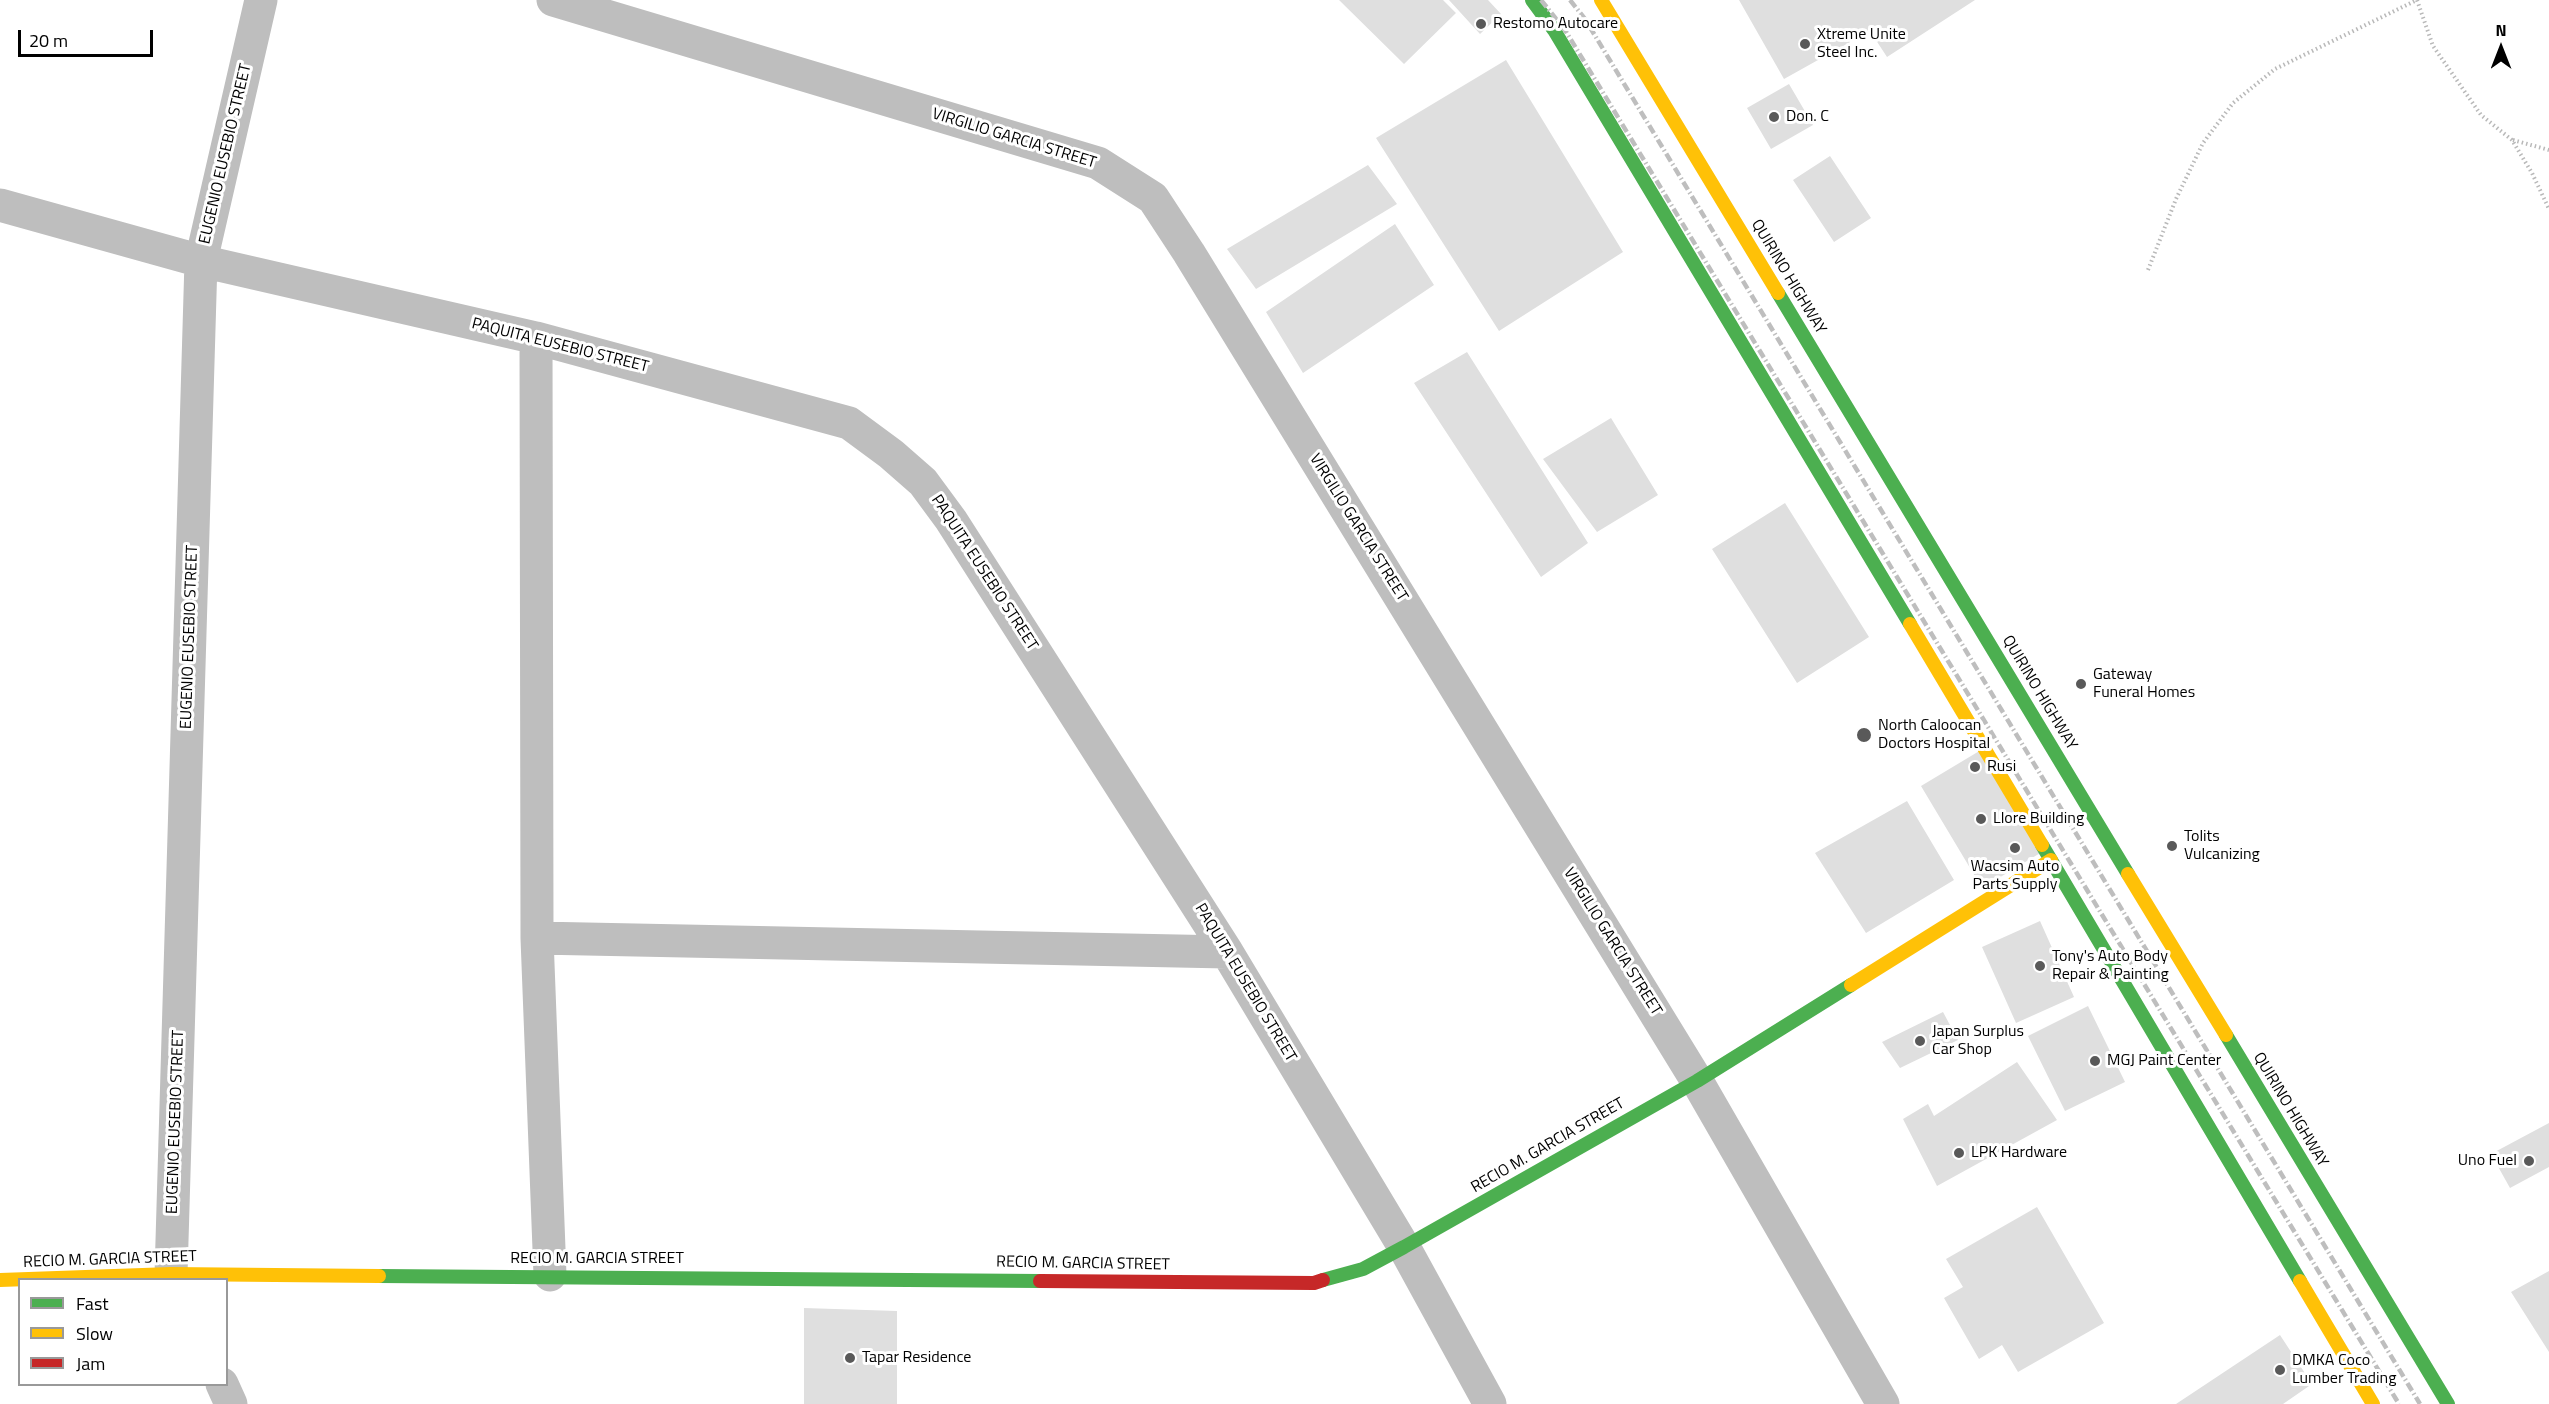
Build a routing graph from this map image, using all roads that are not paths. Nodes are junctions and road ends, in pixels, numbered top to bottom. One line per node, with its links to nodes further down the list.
1 (261, 0): 6 (street, EUGENIO EUSEBIO STREET)
2 (553, 0): 11 (street, VIRGILIO GARCIA STREET)
3 (1532, 0): 8 (main road)
4 (1601, 0): 23 (main road, QUIRINO HIGHWAY)
5 (0, 205): 6 (street, PAQUITA EUSEBIO STREET)
6 (201, 261): 7 (street, PAQUITA EUSEBIO STREET); 14 (street, EUGENIO EUSEBIO STREET)
7 (536, 338): 9 (street); 10 (street, PAQUITA EUSEBIO STREET)
8 (2051, 860): 11 (main road, RECIO M. GARCIA STREET); 22 (main road)
9 (537, 939): 10 (street); 13 (street)
10 (1227, 952): 12 (street, PAQUITA EUSEBIO STREET)
11 (1697, 1081): 12 (main road, RECIO M. GARCIA STREET); 21 (street, VIRGILIO GARCIA STREET)
12 (1404, 1247): 13 (main road, RECIO M. GARCIA STREET); 20 (street, PAQUITA EUSEBIO STREET)
13 (550, 1275): 14 (main road, RECIO M. GARCIA STREET)
14 (172, 1277): 15 (main road, RECIO M. GARCIA STREET)
15 (115, 1278)
16 (0, 1280): 17 (main road, RECIO M. GARCIA STREET)
17 (18, 1280)
18 (223, 1386): 19 (street)
19 (231, 1404)
20 (1490, 1404)
21 (1883, 1404)
22 (2373, 1404)
23 (2448, 1404)

